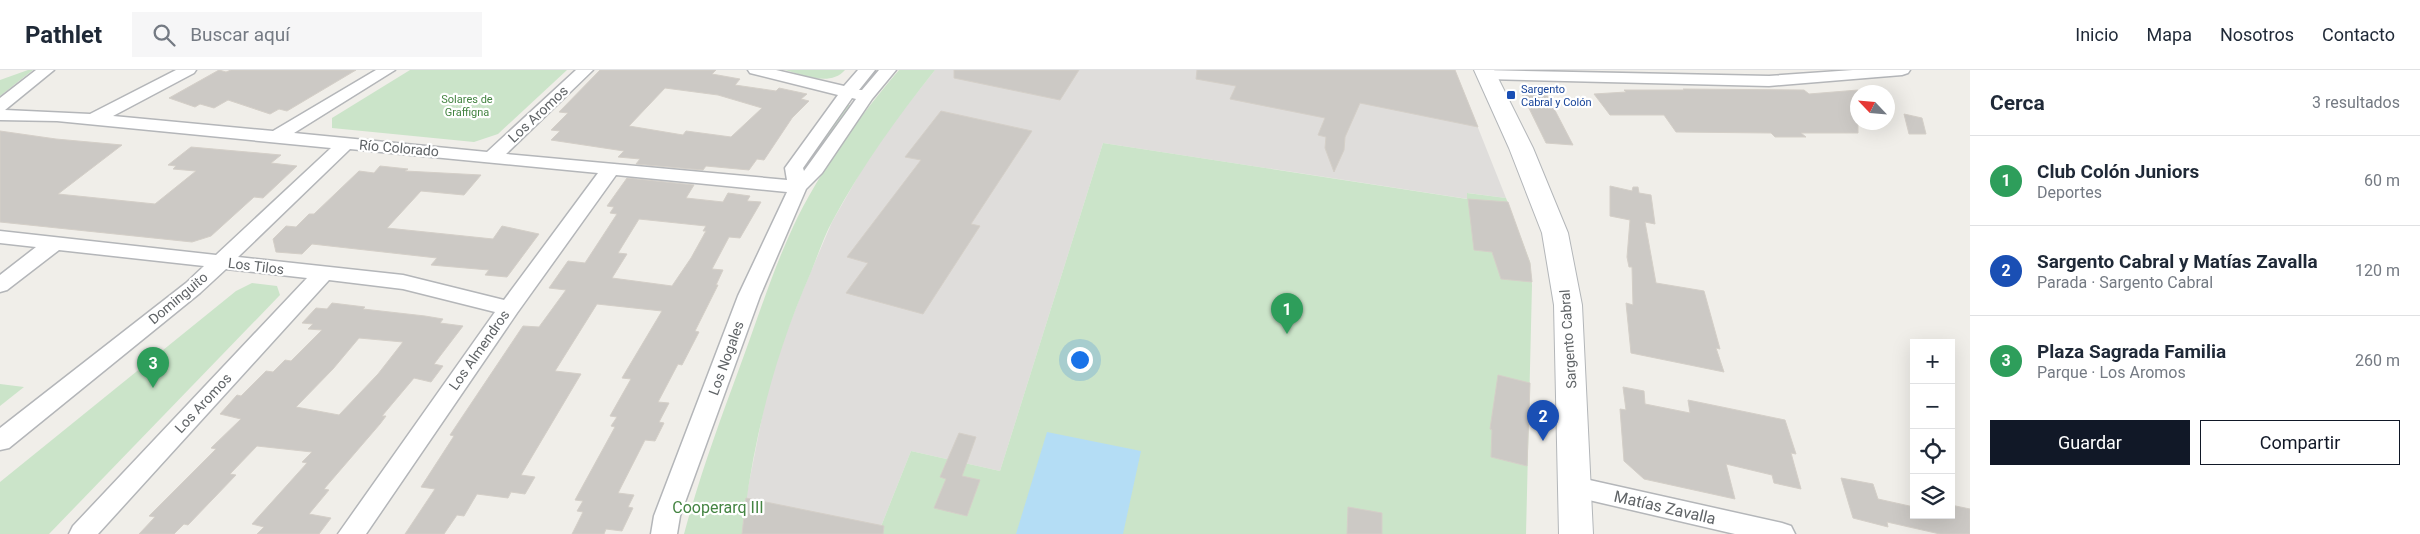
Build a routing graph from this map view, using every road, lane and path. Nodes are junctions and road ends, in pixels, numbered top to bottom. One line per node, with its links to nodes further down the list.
1 (46, 70): 12 (street)
2 (188, 70): 14 (street)
3 (387, 70): 15 (street)
4 (585, 70): 17 (street, Los Aromos)
5 (756, 70): 10 (street)
6 (867, 70): 10 (street, Los Nogales)
7 (888, 70): 11 (street, Los Nogales)
8 (1902, 70): 9 (street)
9 (1485, 72): 27 (main road, Sargento Cabral)
10 (848, 92): 11 (street); 19 (street, Los Nogales)
11 (866, 96): 19 (street, Los Nogales)
12 (0, 106)
13 (0, 115): 14 (street, Río Colorado)
14 (94, 119): 15 (street, Río Colorado)
15 (276, 137): 16 (street, Río Colorado)
16 (346, 143): 17 (street, Río Colorado); 22 (street, Dominguito)
17 (492, 157): 18 (street, Río Colorado)
18 (611, 169): 19 (street, Río Colorado); 25 (street, Los Almendros)
19 (798, 187): 30 (street, Los Nogales)
20 (0, 237): 21 (street, Los Tilos)
21 (55, 243): 22 (street, Los Tilos); 24 (street)
22 (220, 261): 23 (street, Los Tilos); 26 (street, Dominguito)
23 (324, 273): 25 (street, Los Tilos); 28 (street, Los Aromos)
24 (0, 285)
25 (509, 308): 29 (street, Los Almendros)
26 (0, 441)
27 (1576, 487): 31 (main road, Sargento Cabral); 32 (street, Matías Zavalla)
28 (82, 534)
29 (351, 534)
30 (664, 534)
31 (1576, 534)
32 (1782, 534)

